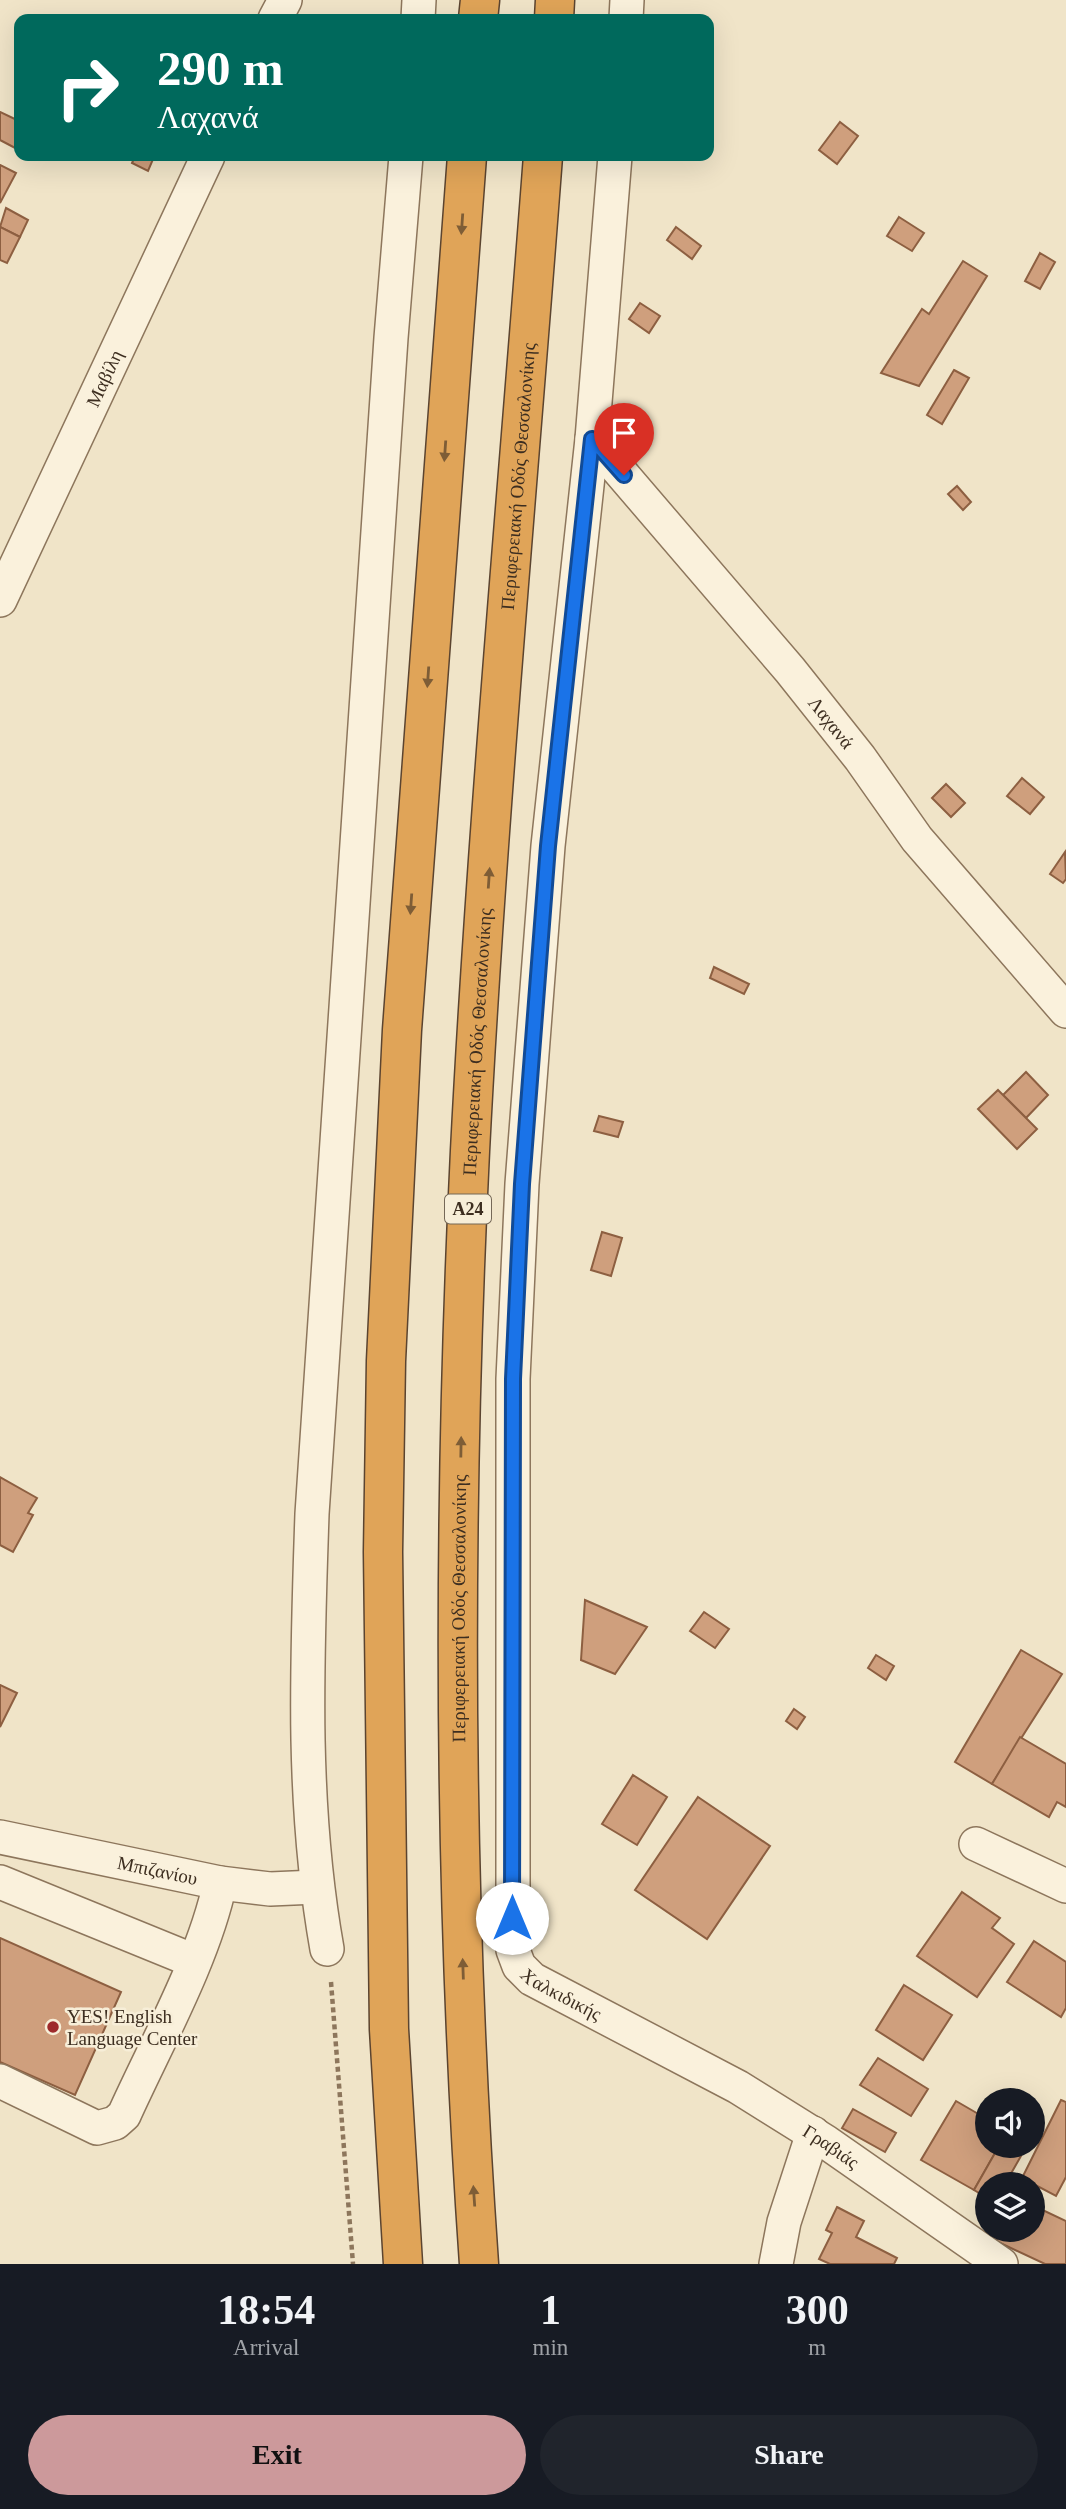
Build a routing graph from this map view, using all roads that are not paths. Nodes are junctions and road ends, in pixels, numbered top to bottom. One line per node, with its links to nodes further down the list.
1 (206, 161): 7 (street, Μαβίλη)
2 (406, 161): 14 (street)
3 (467, 161): 20 (highway, one-way to 20)
4 (543, 161): 21 (highway, Περιφερειακή Οδός Θεσσαλονίκης / Α24, one-way to 4)
5 (615, 161): 6 (street, Χαλκιδικής)
6 (592, 439): 8 (street, Λαχανά); 17 (street, Χαλκιδικής)
7 (0, 600)
8 (1066, 1011)
9 (0, 1837): 12 (street, Μπιζανίου)
10 (976, 1844): 13 (street)
11 (0, 1882): 16 (street)
12 (220, 1883): 14 (street, Μπιζανίου); 16 (street)
13 (1066, 1886)
14 (316, 1887): 15 (street)
15 (327, 1950)
16 (194, 1961): 18 (street)
17 (653, 2040): 19 (street, Γραβιάς)
18 (0, 2081)
19 (813, 2133): 22 (street); 23 (street, Γραβιάς)
20 (403, 2264)
21 (479, 2264)
22 (776, 2264)
23 (1001, 2264)

